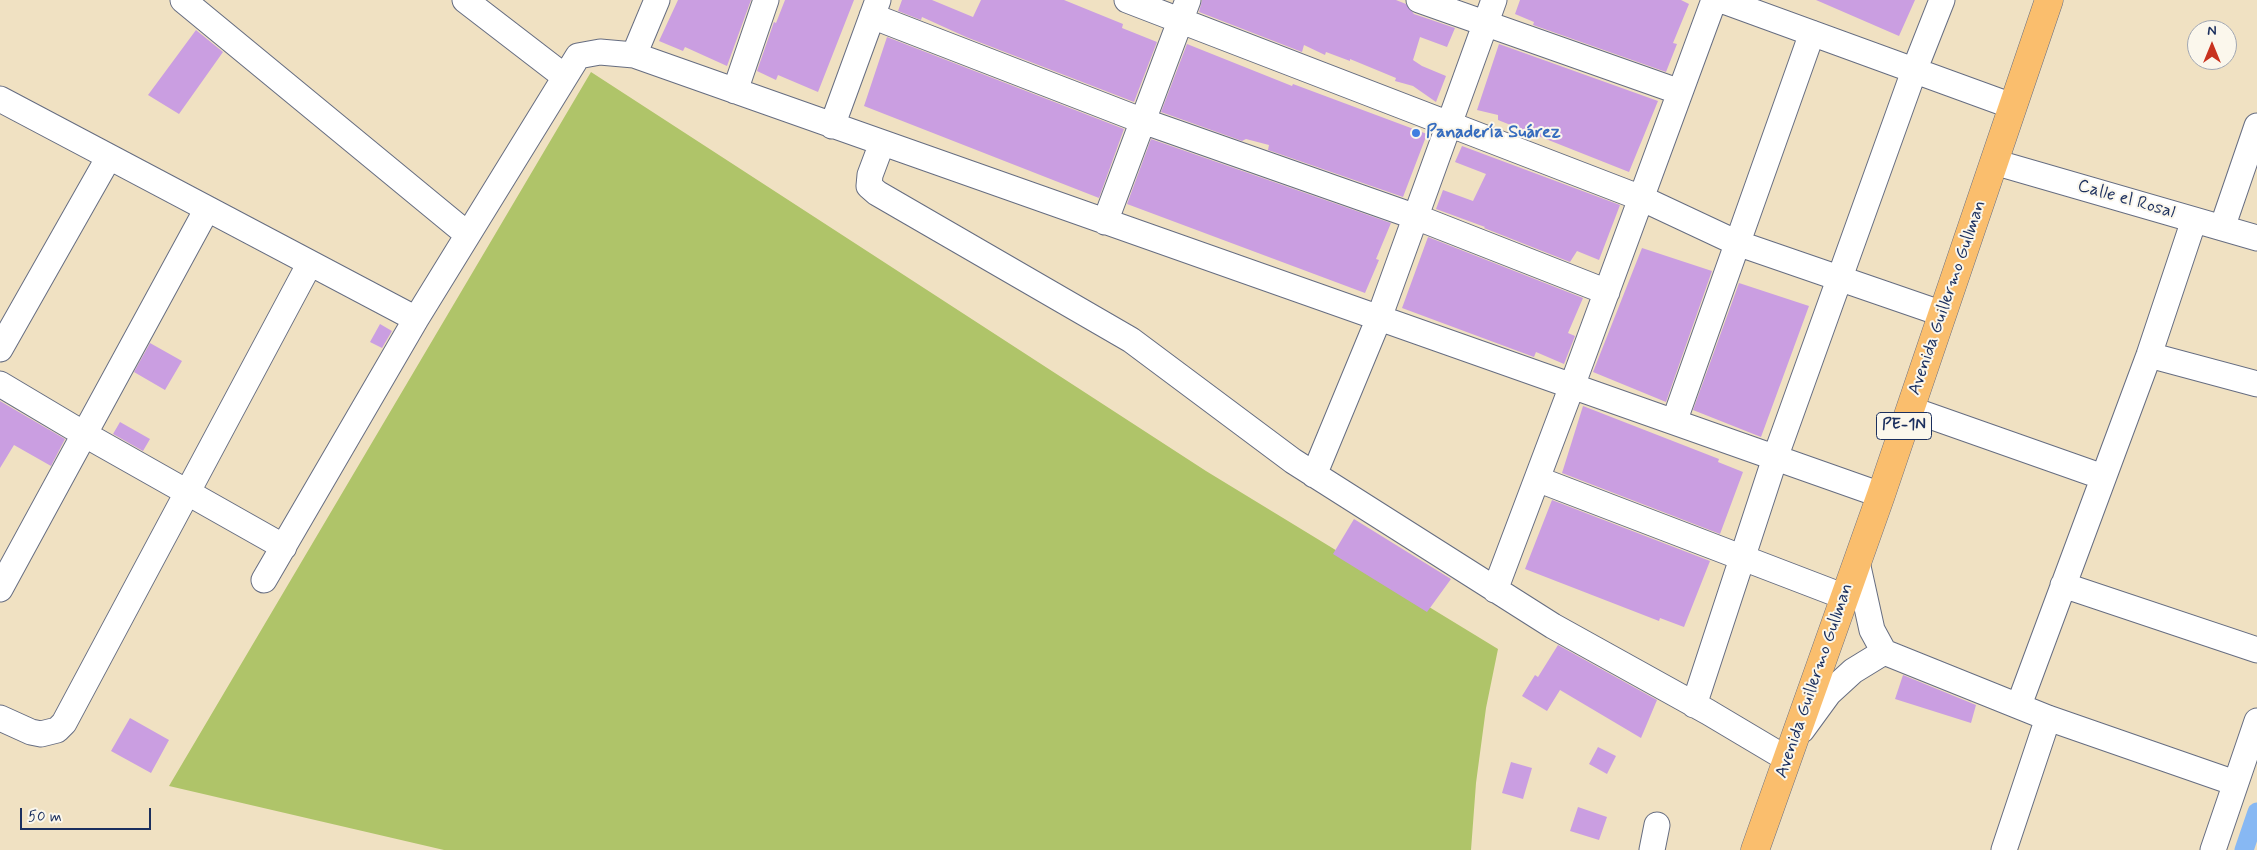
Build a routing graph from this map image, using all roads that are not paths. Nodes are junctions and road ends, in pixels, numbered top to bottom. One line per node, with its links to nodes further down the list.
1 (183, 0): 36 (street)
2 (465, 0): 18 (street)
3 (657, 0): 16 (street)
4 (766, 0): 19 (street)
5 (1127, 0): 13 (street)
6 (1419, 0): 14 (street)
7 (1494, 0): 14 (street)
8 (1714, 0): 20 (street)
9 (1721, 0): 15 (street)
10 (1942, 0): 17 (street)
11 (2049, 0): 22 (main road, Avenida Guillermo Gullman / PE-1N)
12 (875, 8): 23 (street); 25 (street)
13 (1184, 10): 23 (street); 24 (street)
14 (1485, 23): 20 (street); 24 (street)
15 (1812, 33): 17 (street); 38 (street)
16 (634, 55): 18 (street); 19 (street)
17 (1914, 70): 22 (street); 40 (street)
18 (565, 77): 36 (street)
19 (735, 91): 25 (street)
20 (1680, 92): 30 (street)
21 (2, 104): 28 (street)
22 (2012, 106): 29 (main road, Avenida Guillermo Gullman / PE-1N)
23 (1143, 121): 32 (street); 34 (street)
24 (1449, 124): 30 (street); 32 (street)
25 (832, 126): 27 (street)
26 (2257, 126): 35 (street)
27 (882, 143): 34 (street); 54 (street)
28 (109, 157): 31 (street); 45 (street)
29 (1994, 162): 33 (street, Calle el Rosal); 42 (main road, Avenida Guillermo Gullman / PE-1N)
30 (1641, 198): 38 (street); 41 (street)
31 (207, 209): 39 (street); 52 (street)
32 (1416, 217): 41 (street); 43 (street)
33 (2194, 220): 35 (street, Calle el Rosal); 46 (street)
34 (1105, 222): 43 (street)
35 (2222, 228): 37 (street, Calle el Rosal)
36 (467, 234): 44 (street)
37 (2257, 238)
38 (1737, 243): 40 (street); 51 (street)
39 (310, 263): 44 (street); 57 (street)
40 (1839, 280): 42 (street); 53 (street)
41 (1607, 292): 49 (street)
42 (1943, 314): 50 (main road, Avenida Guillermo Gullman / PE-1N)
43 (1380, 318): 49 (street); 54 (street)
44 (416, 319): 59 (street)
45 (0, 349)
46 (2149, 355): 48 (street); 55 (street)
47 (0, 384): 52 (street)
48 (2257, 384)
49 (1572, 386): 51 (street); 56 (street)
50 (1910, 409): 55 (street); 58 (main road, Avenida Guillermo Gullman / PE-1N)
51 (1674, 422): 53 (street)
52 (84, 434): 57 (street); 64 (street)
53 (1775, 458): 58 (street); 60 (street)
54 (1314, 475): 65 (street)
55 (2103, 477): 63 (street)
56 (1537, 478): 60 (street); 65 (street)
57 (187, 492): 59 (street); 71 (street)
58 (1881, 495): 61 (main road, Avenida Guillermo Gullman / PE-1N)
59 (284, 547): 62 (street)
60 (1741, 557): 66 (street); 69 (street)
61 (1857, 562): 66 (main road, Avenida Guillermo Gullman / PE-1N); 68 (street)
62 (264, 580)
63 (2063, 586): 67 (street); 70 (street)
64 (0, 589)
65 (1494, 590): 69 (street)
66 (1845, 597): 74 (main road, Avenida Guillermo Gullman / PE-1N)
67 (2257, 650)
68 (1884, 652): 70 (street); 74 (street)
69 (1694, 704): 74 (street)
70 (2019, 705): 72 (street)
71 (0, 718)
72 (2048, 718): 75 (street); 79 (street)
73 (2257, 721): 75 (street)
74 (1791, 750): 78 (main road, Avenida Guillermo Gullman / PE-1N)
75 (2235, 783): 80 (street)
76 (1657, 825): 77 (street)
77 (1652, 850)
78 (1755, 850)
79 (2004, 850)
80 (2213, 850)

